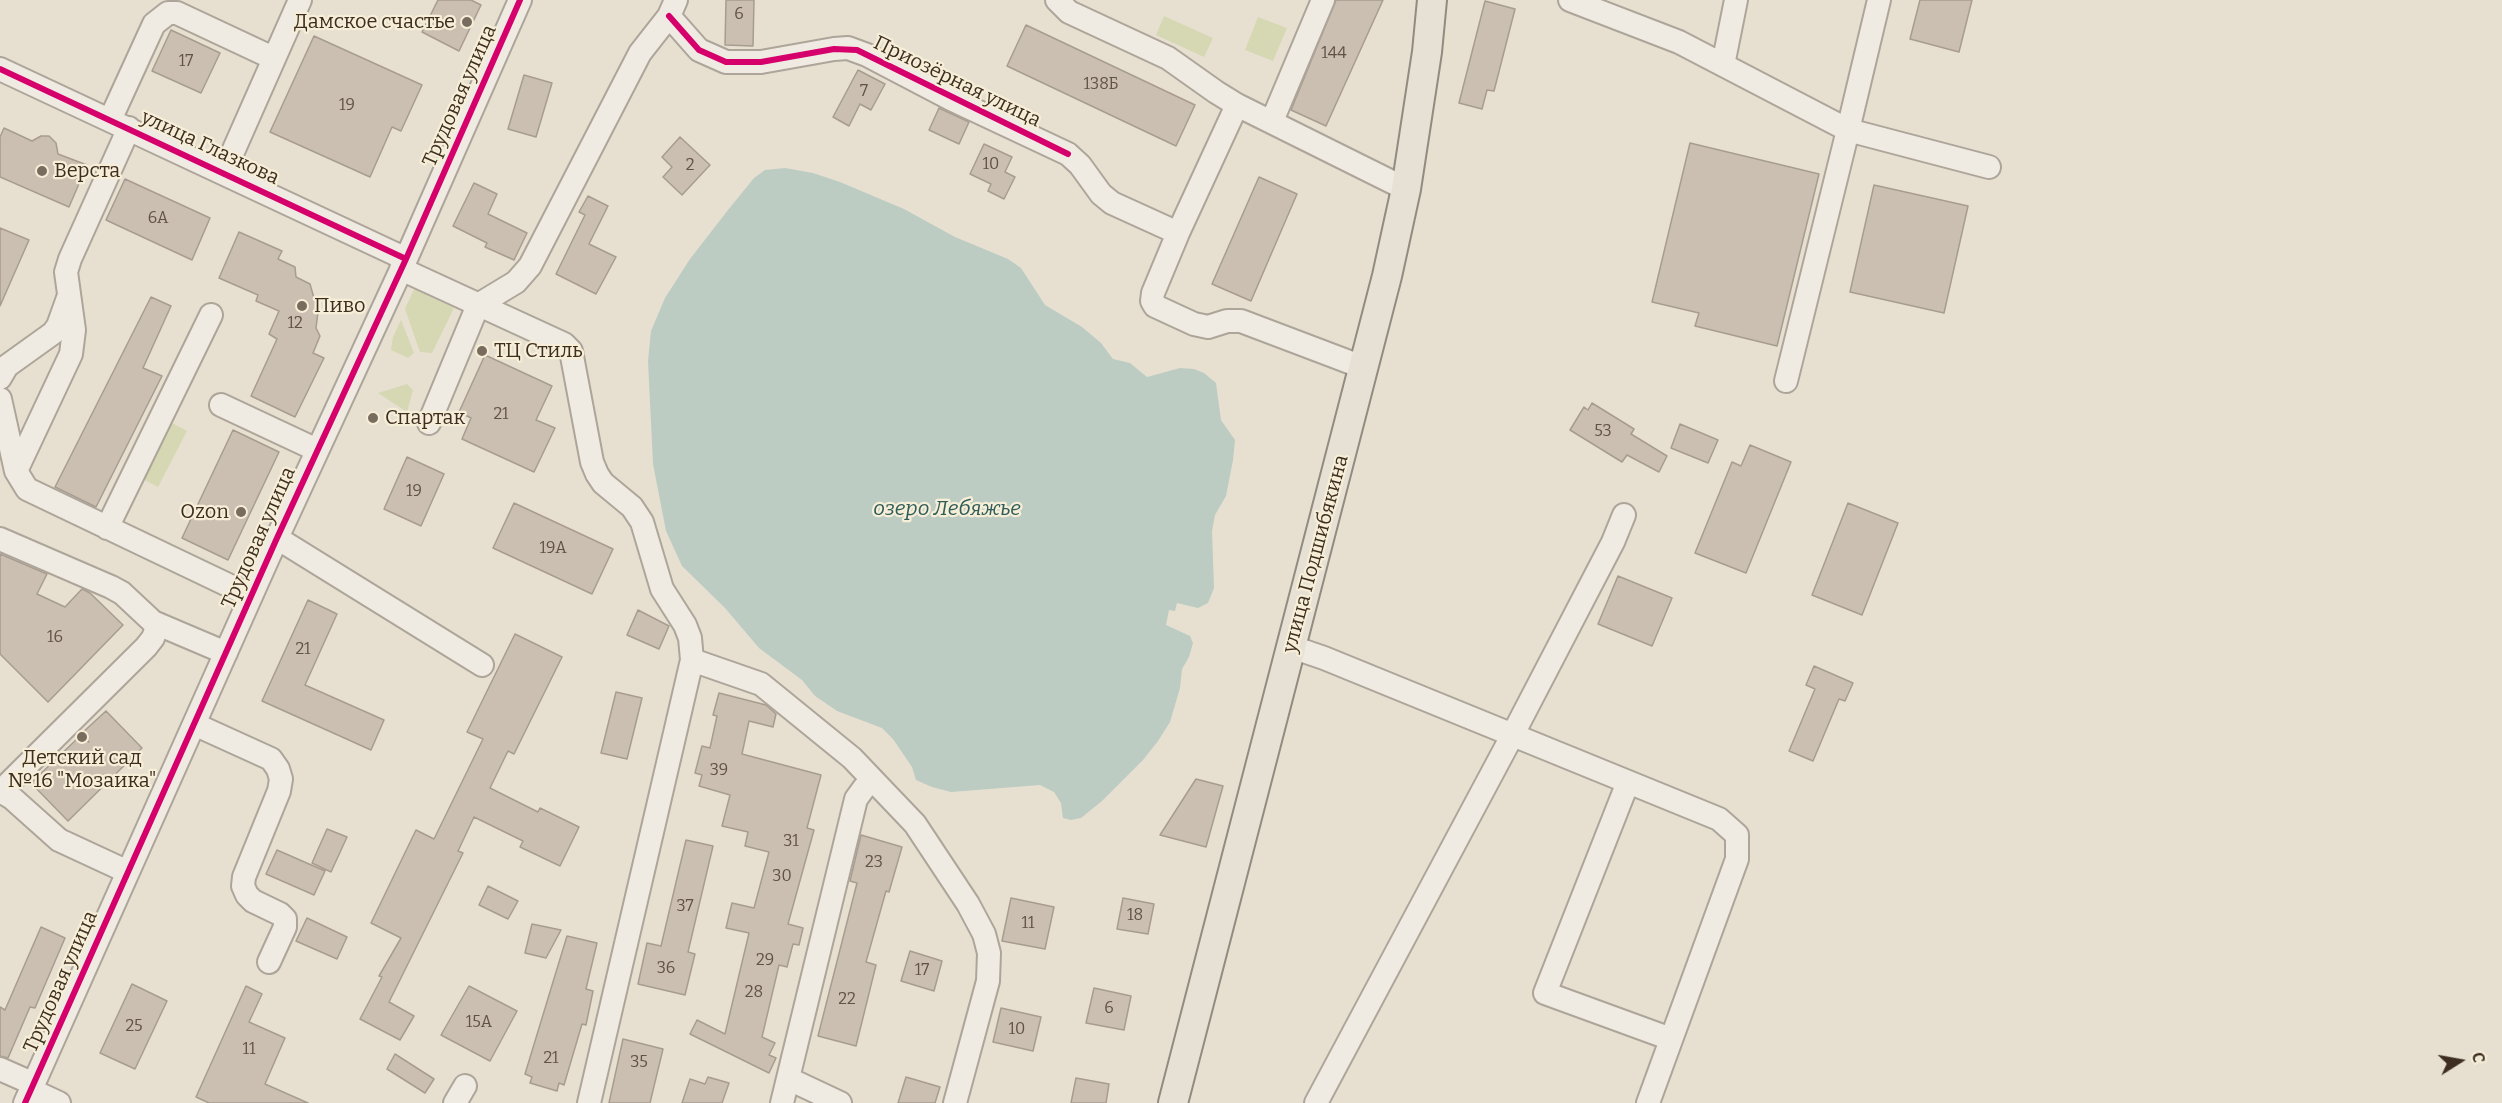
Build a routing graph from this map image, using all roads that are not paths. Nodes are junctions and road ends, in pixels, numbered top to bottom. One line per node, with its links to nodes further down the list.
1 (300, 0): 11 (street)
2 (520, 0): 22 (street, Трудовая улица)
3 (1057, 0): 14 (street)
4 (1323, 0): 15 (street)
5 (1432, 0): 20 (main road, улица Подшибякина)
6 (1570, 0): 9 (street)
7 (1736, 0): 12 (street)
8 (1879, 0): 17 (street)
9 (1600, 5): 12 (street)
10 (672, 8): 21 (street, Приозёрная улица); 24 (street, Приозёрная улица)
11 (273, 58): 16 (street); 19 (street)
12 (1723, 65): 17 (street)
13 (0, 69): 16 (street, улица Глазкова)
14 (1237, 105): 15 (street); 21 (street)
15 (1272, 121): 20 (street)
16 (119, 124): 19 (street, улица Глазкова); 23 (street)
17 (1848, 130): 18 (street); 28 (street)
18 (1989, 167)
19 (224, 172): 22 (street, улица Глазкова)
20 (1406, 189): 26 (main road, улица Подшибякина)
21 (1178, 233): 26 (street)
22 (404, 264): 24 (street, улица Глазкова); 32 (street, Трудовая улица)
23 (69, 295): 27 (street); 33 (street)
24 (478, 305): 31 (street); 42 (street, улица Глазкова)
25 (211, 315): 35 (street)
26 (1365, 368): 40 (main road, улица Подшибякина)
27 (0, 378)
28 (1786, 381)
29 (0, 399): 33 (street)
30 (221, 405): 32 (street)
31 (429, 423)
32 (318, 450): 36 (street, Трудовая улица)
33 (16, 471): 35 (street)
34 (1624, 515): 45 (street)
35 (107, 528): 38 (street)
36 (277, 538): 38 (street, Трудовая улица); 43 (street)
37 (0, 539): 39 (street)
38 (251, 596): 41 (street, Трудовая улица)
39 (158, 624): 41 (street); 48 (street)
40 (1292, 647): 45 (street); 60 (main road, улица Подшибякина)
41 (226, 652): 44 (street, Трудовая улица)
42 (692, 660): 46 (street); 56 (street)
43 (482, 665)
44 (194, 724): 49 (street, Трудовая улица); 50 (street)
45 (1512, 736): 47 (street); 61 (street)
46 (873, 781): 53 (street); 59 (street)
47 (1628, 782): 51 (street); 51 (street)
48 (2, 792): 49 (street)
49 (128, 872): 54 (street, Трудовая улица)
50 (269, 962)
51 (1671, 1039): 62 (street)
52 (0, 1069): 54 (street)
53 (789, 1079): 57 (street); 58 (street)
54 (30, 1092): 55 (street)
55 (59, 1103)
56 (589, 1103)
57 (782, 1103)
58 (840, 1103)
59 (955, 1103)
60 (1173, 1103)
61 (1316, 1103)
62 (1648, 1103)

